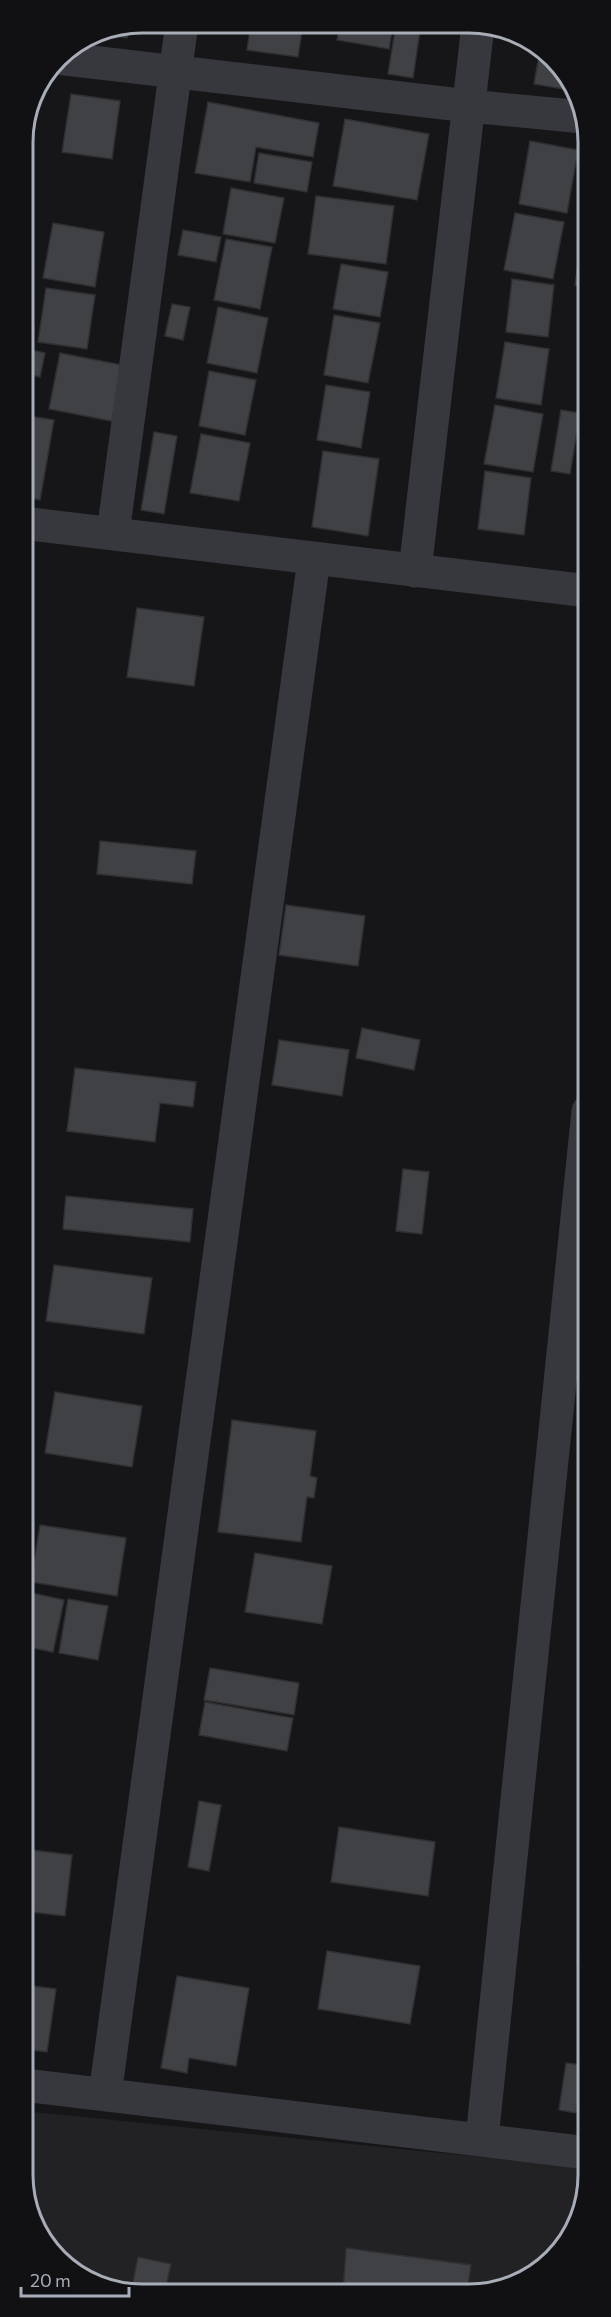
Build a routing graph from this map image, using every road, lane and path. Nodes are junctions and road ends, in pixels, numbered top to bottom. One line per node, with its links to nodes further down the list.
1 (181, 33): 4 (street)
2 (477, 33): 5 (street)
3 (71, 59): 4 (street)
4 (177, 71): 5 (street); 8 (street)
5 (469, 106): 6 (street); 10 (street)
6 (574, 116)
7 (33, 524): 8 (street)
8 (113, 533): 9 (street)
9 (314, 559): 10 (street); 14 (street)
10 (415, 571): 11 (street)
11 (578, 590)
12 (578, 1208): 15 (street)
13 (33, 2086): 14 (street)
14 (105, 2095): 15 (street)
15 (482, 2139): 16 (street)
16 (578, 2152)

